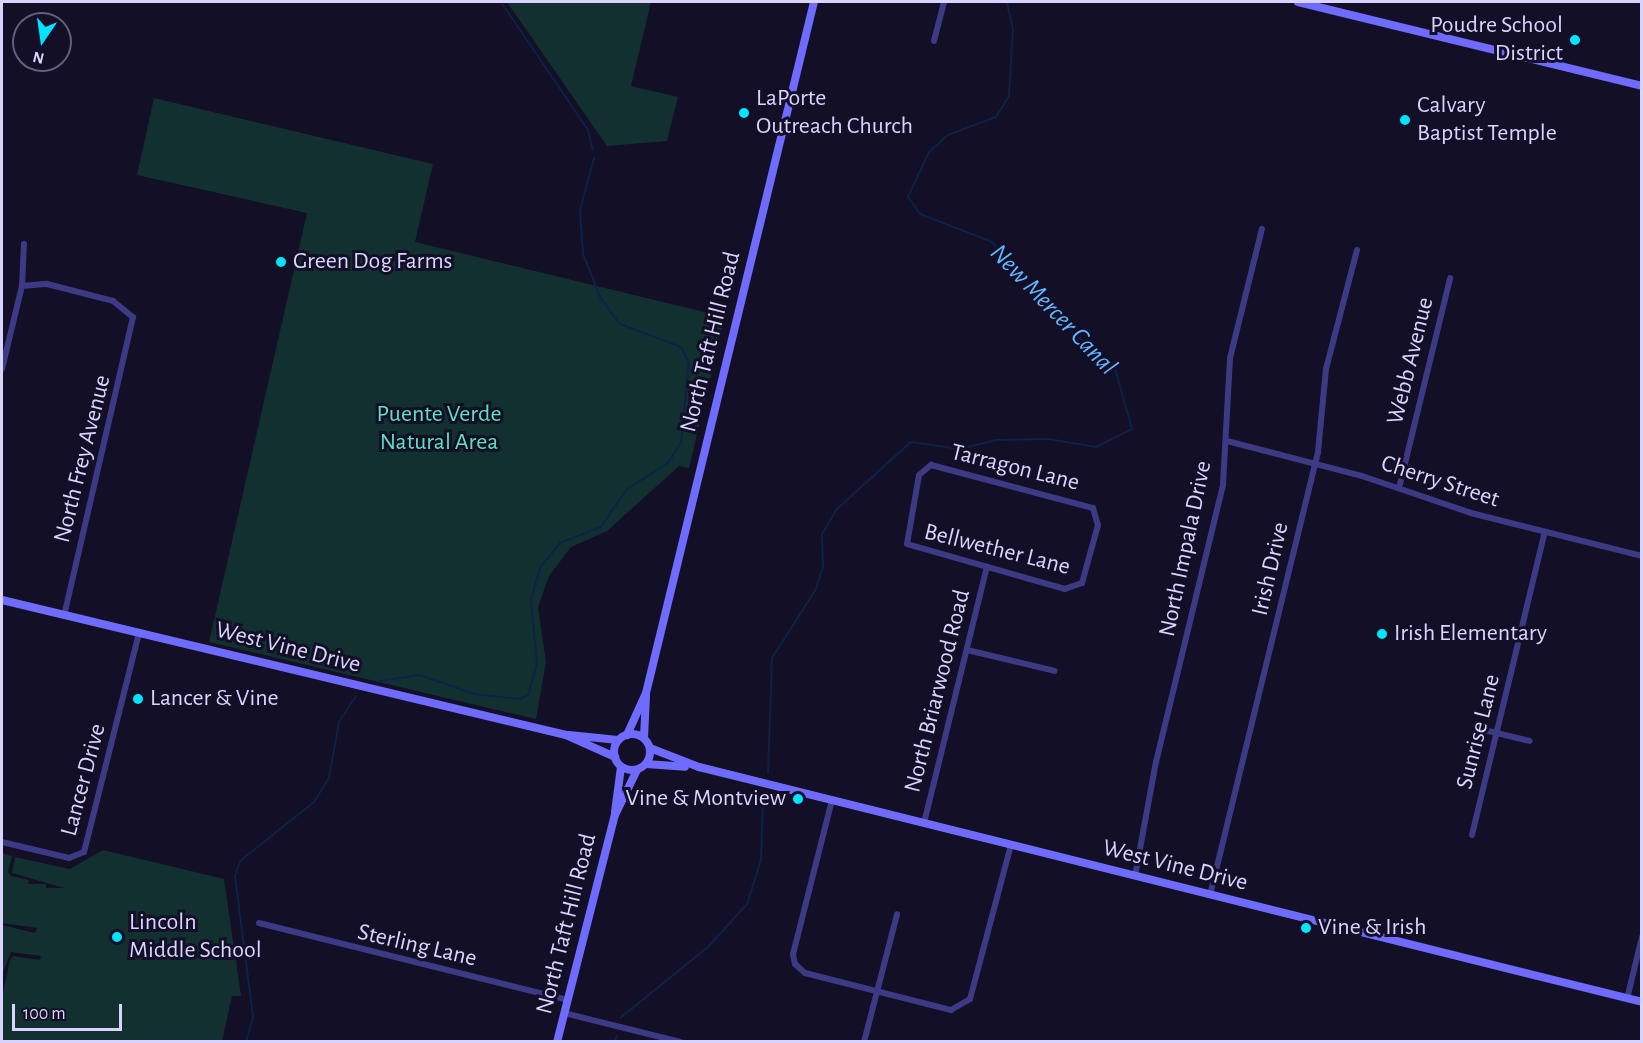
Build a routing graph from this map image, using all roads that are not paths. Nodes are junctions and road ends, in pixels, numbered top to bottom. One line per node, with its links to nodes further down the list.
1 (814, 2): 25 (street, North Taft Hill Road)
2 (944, 2): 4 (street)
3 (1298, 2): 5 (street)
4 (934, 41)
5 (1641, 86)
6 (1262, 229): 12 (street, North Impala Drive)
7 (24, 244): 10 (street)
8 (1357, 250): 13 (street, Irish Drive)
9 (1450, 278): 14 (street, Webb Avenue)
10 (22, 286): 11 (street); 21 (street, North Frey Avenue)
11 (2, 369)
12 (1227, 441): 13 (street, Cherry Street); 45 (street, North Impala Drive)
13 (1315, 463): 14 (street, Cherry Street); 46 (street, Irish Drive)
14 (1399, 488): 15 (street, Cherry Street)
15 (1545, 532): 17 (street, Cherry Street); 27 (street, Sunrise Lane)
16 (907, 544): 18 (street, Bellwether Lane); 19 (street, Tarragon Lane)
17 (1641, 556)
18 (987, 567): 19 (street, Bellwether Lane); 23 (street, North Briarwood Road)
19 (1078, 588)
20 (2, 600): 21 (street, West Vine Drive)
21 (64, 615): 22 (street, West Vine Drive)
22 (139, 633): 28 (street, West Vine Drive); 43 (street, Lancer Drive)
23 (967, 650): 24 (street); 41 (street, North Briarwood Road)
24 (1056, 671)
25 (646, 693): 29 (street, North Taft Hill Road); 30 (street, North Taft Hill Road)
26 (1480, 729): 27 (street)
27 (1497, 734): 32 (street); 42 (street, Sunrise Lane)
28 (566, 735): 31 (street, West Vine Drive); 34 (street, West Vine Drive)
29 (627, 735): 30 (street); 31 (street)
30 (644, 738): 33 (street)
31 (618, 740): 34 (street)
32 (1530, 741)
33 (650, 748): 35 (street); 37 (street, West Vine Drive)
34 (615, 757): 36 (street)
35 (646, 764): 37 (street, West Vine Drive); 38 (street)
36 (621, 767): 38 (street); 40 (street, North Taft Hill Road)
37 (699, 767): 39 (street, West Vine Drive)
38 (637, 770): 40 (street, North Taft Hill Road)
39 (832, 800): 41 (street, West Vine Drive); 50 (street)
40 (615, 815): 52 (street, North Taft Hill Road)
41 (924, 823): 44 (street, West Vine Drive)
42 (1472, 835)
43 (2, 842)
44 (1011, 845): 45 (street, West Vine Drive); 50 (street)
45 (1135, 876): 46 (street, West Vine Drive)
46 (1210, 895): 51 (street, West Vine Drive)
47 (897, 914): 50 (street)
48 (259, 923): 52 (street, Sterling Lane)
49 (1641, 937): 51 (street)
50 (877, 991): 57 (street)
51 (1626, 999): 53 (street, West Vine Drive)
52 (567, 1000): 54 (street, North Taft Hill Road)
53 (1641, 1002)
54 (564, 1013): 55 (street, North Taft Hill Road); 56 (street)
55 (557, 1041)
56 (680, 1041)
57 (864, 1041)

